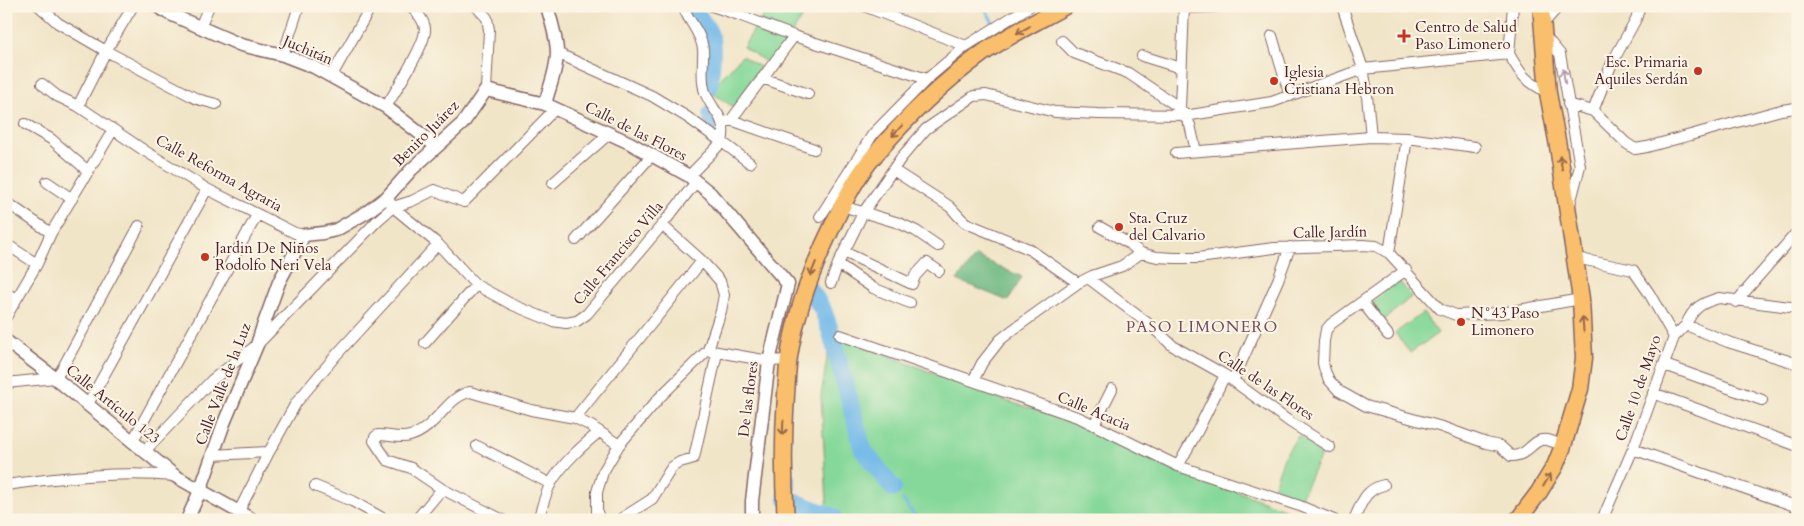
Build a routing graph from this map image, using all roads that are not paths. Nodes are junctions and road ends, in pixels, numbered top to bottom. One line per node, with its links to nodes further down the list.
1 (39, 6): 28 (street)
2 (134, 6): 28 (street)
3 (157, 6): 22 (street, Juchitán)
4 (209, 6): 22 (street)
5 (299, 6): 31 (street)
6 (370, 6): 35 (street)
7 (410, 6): 46 (street)
8 (476, 6): 39 (street)
9 (547, 6): 29 (street)
10 (683, 6): 51 (street)
11 (712, 6): 24 (street)
12 (864, 6): 27 (street)
13 (1030, 6): 27 (street)
14 (1065, 6): 74 (highway, one-way to 74)
15 (1342, 6): 34 (street)
16 (1514, 6): 30 (street)
17 (1541, 6): 23 (highway)
18 (1559, 6): 23 (street)
19 (1640, 6): 50 (street)
20 (1184, 7): 21 (street); 33 (street)
21 (1215, 7)
22 (200, 28): 31 (street, Juchitán)
23 (1542, 30): 40 (highway); 44 (street, one-way to 23)
24 (794, 36): 36 (street); 37 (street)
25 (1272, 36): 42 (street)
26 (1062, 41): 49 (street)
27 (966, 46): 37 (street)
28 (106, 51): 43 (street); 45 (street)
29 (557, 53): 47 (street); 57 (street)
30 (1509, 54): 34 (street); 40 (street)
31 (283, 55): 35 (street, Juchitán)
32 (1142, 56): 33 (street)
33 (1181, 68): 49 (street)
34 (1363, 69): 42 (street); 55 (street)
35 (331, 77): 46 (street, Juchitán)
36 (762, 78): 41 (street); 51 (street)
37 (927, 79): 78 (street)
38 (42, 84): 45 (street, Calle Reforma Agraria)
39 (486, 90): 47 (street, Calle de las Flores); 58 (street, Benito Juárez)
40 (1548, 93): 75 (highway, one-way to 40)
41 (808, 94)
42 (1290, 96): 49 (street)
43 (216, 104)
44 (1568, 104): 50 (street); 75 (street)
45 (78, 106): 53 (street, Calle Reforma Agraria)
46 (386, 107): 58 (street, Juchitán)
47 (550, 107): 54 (street, Calle de las Flores); 73 (street)
48 (1797, 108): 50 (street)
49 (1183, 111): 61 (street); 65 (street)
50 (1593, 111)
51 (727, 121): 57 (street); 60 (street)
52 (25, 124): 66 (street)
53 (113, 130): 66 (street); 70 (street, Calle Reforma Agraria)
54 (609, 134): 63 (street, Calle de las Flores); 69 (street)
55 (1371, 137): 56 (street); 61 (street)
56 (1407, 138): 59 (street); 92 (street)
57 (722, 142): 64 (street); 67 (street, Calle Francisco Villa)
58 (436, 146): 73 (street, Benito Juárez)
59 (1475, 147)
60 (814, 149)
61 (1196, 151): 62 (street)
62 (1176, 153)
63 (652, 155): 67 (street, Calle de las Flores); 85 (street)
64 (750, 163)
65 (893, 170): 76 (street); 101 (street)
66 (88, 171): 71 (street)
67 (693, 179): 80 (street, Calle Francisco Villa); 102 (street, Calle de las Flores)
68 (47, 182): 71 (street)
69 (553, 183)
70 (207, 188): 77 (street, Calle Reforma Agraria); 131 (street)
71 (72, 199): 83 (street)
72 (6, 202): 83 (street)
73 (390, 202): 84 (street, Calle Reforma Agraria); 87 (street, Calle Francisco Villa); 118 (street)
74 (842, 206): 76 (street); 120 (highway, one-way to 120)
75 (1568, 210): 93 (highway)
76 (862, 213): 88 (street); 90 (street)
77 (257, 214): 84 (street, Calle Reforma Agraria); 135 (street)
78 (820, 217)
79 (139, 226): 124 (street)
80 (662, 226): 94 (street); 103 (street, Calle Francisco Villa)
81 (1100, 227): 91 (street)
82 (1798, 231): 107 (street)
83 (51, 233): 95 (street)
84 (304, 235): 118 (street, Calle Valle de la Luz)
85 (576, 240)
86 (6, 244): 95 (street)
87 (438, 244): 103 (street, Calle Francisco Villa); 143 (street)
88 (938, 246)
89 (1290, 247): 91 (street, Calle Jardín); 92 (street, Calle Jardín); 125 (street)
90 (844, 252): 96 (street); 98 (street)
91 (1141, 253): 99 (street)
92 (1389, 253): 97 (street, Calle Jardín)
93 (1576, 258): 105 (highway); 115 (street, Calle 10 de Mayo)
94 (702, 260): 119 (street); 132 (street)
95 (37, 264): 106 (street)
96 (838, 264): 100 (street); 108 (street)
97 (1406, 270): 105 (street, Calle Jardín); 109 (street)
98 (939, 271)
99 (1088, 278): 101 (street); 125 (street, Calle de las Flores)
100 (831, 283)
101 (1078, 283): 126 (street)
102 (788, 284): 121 (street, De las flores)
103 (476, 285): 117 (street)
104 (6, 293): 106 (street)
105 (1581, 299): 138 (highway, one-way to 105)
106 (16, 300): 111 (street)
107 (1736, 302): 110 (street); 112 (street)
108 (910, 303)
109 (1363, 303): 114 (street); 138 (street)
110 (1798, 308)
111 (6, 317)
112 (1686, 326): 115 (street); 122 (street)
113 (840, 335): 126 (street, Calle Acacia)
114 (1388, 335)
115 (1674, 337): 123 (street, Calle 10 de Mayo)
116 (6, 341): 124 (street, Calle Artículo 123)
117 (425, 343)
118 (257, 346): 142 (street); 144 (street, Calle Valle de la Luz)
119 (713, 352): 121 (street); 136 (street); 163 (street)
120 (788, 360): 121 (street); 165 (highway, one-way to 165)
121 (769, 361): 164 (street, De las flores)
122 (1798, 364)
123 (1665, 365): 129 (street, Calle 10 de Mayo); 130 (street)
124 (55, 378): 127 (street); 131 (street, Calle Artículo 123)
125 (1229, 378): 140 (street, Calle de las Flores); 145 (street)
126 (973, 381): 133 (street, Calle Acacia)
127 (6, 383)
128 (1112, 389): 133 (street)
129 (1653, 393): 139 (street); 141 (street, Calle 10 de Mayo)
130 (1762, 400)
131 (88, 404): 135 (street, Calle Artículo 123)
132 (575, 418): 134 (street); 151 (street)
133 (1094, 425): 145 (street, Calle Acacia)
134 (599, 432): 136 (street); 147 (street)
135 (132, 442): 142 (street, Calle Artículo 123)
136 (619, 445): 162 (street)
137 (477, 446): 147 (street)
138 (1563, 446): 168 (highway, one-way to 138)
139 (1798, 446)
140 (1330, 447)
141 (1633, 449): 153 (street); 169 (street, Calle 10 de Mayo)
142 (144, 452): 146 (street, Calle Artículo 123)
143 (269, 452): 144 (street); 154 (street)
144 (212, 455): 152 (street, Calle Valle de la Luz)
145 (1178, 466): 166 (street, Calle Acacia)
146 (174, 476): 148 (street); 152 (street, Calle Artículo 123)
147 (551, 484): 161 (street)
148 (6, 485)
149 (1384, 485): 167 (street)
150 (315, 486): 158 (street)
151 (442, 489): 155 (street); 159 (street)
152 (200, 491): 154 (street); 156 (street, Calle Valle de la Luz)
153 (1797, 507)
154 (238, 512): 157 (street)
155 (482, 516): 160 (street)
156 (186, 520)
157 (252, 520)
158 (386, 520)
159 (416, 520)
160 (503, 520)
161 (538, 520)
162 (600, 520)
163 (619, 520)
164 (752, 520)
165 (786, 520)
166 (1334, 520)
167 (1354, 520)
168 (1518, 520)
169 (1602, 520)

